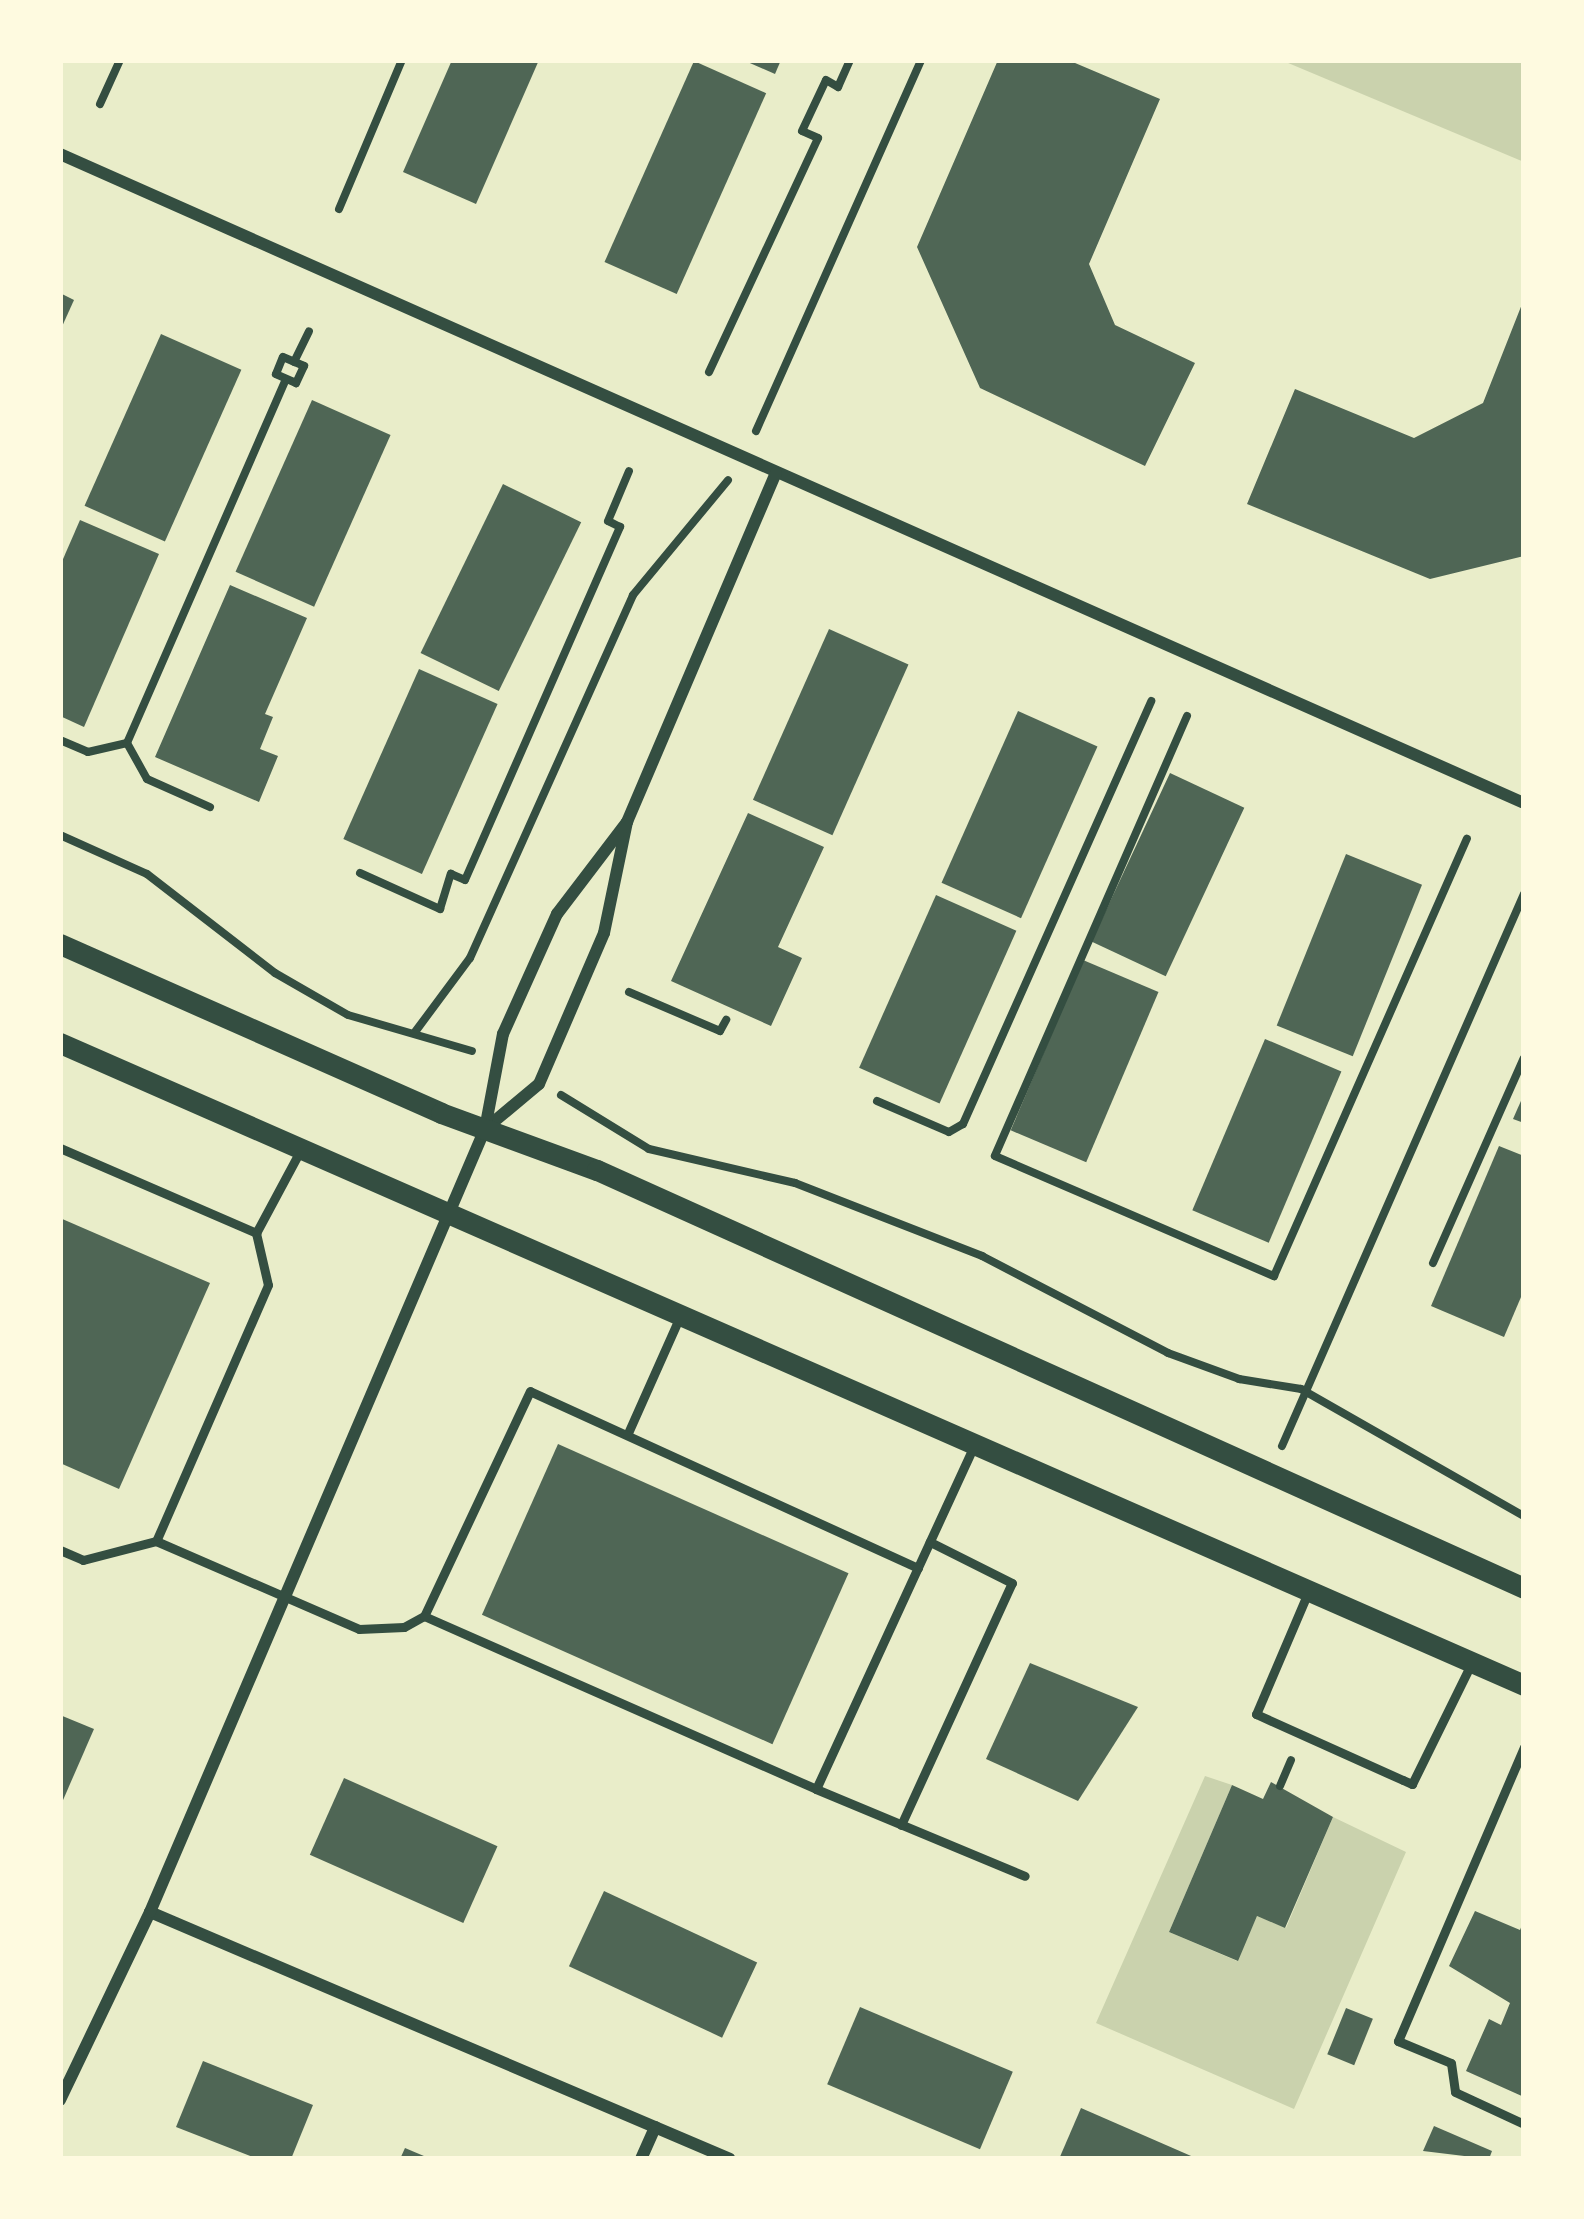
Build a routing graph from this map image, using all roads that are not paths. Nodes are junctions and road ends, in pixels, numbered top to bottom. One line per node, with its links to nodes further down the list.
1 (60, 154): 2 (street)
2 (776, 473): 3 (street); 4 (street)
3 (1524, 803)
4 (627, 822): 7 (street); 7 (street)
5 (60, 944): 7 (street)
6 (60, 1043): 9 (street)
7 (485, 1130): 10 (street); 19 (street)
8 (60, 1148): 11 (lane)
9 (301, 1149): 10 (street); 11 (lane)
10 (449, 1213): 12 (street); 21 (street)
11 (256, 1233): 15 (lane)
12 (681, 1315): 13 (lane); 14 (street)
13 (628, 1432): 18 (lane); 22 (lane)
14 (976, 1444): 16 (lane); 20 (street)
15 (156, 1540): 17 (lane); 21 (lane)
16 (930, 1542): 18 (lane); 27 (lane)
17 (60, 1550)
18 (918, 1568): 26 (lane)
19 (1524, 1588)
20 (1309, 1590): 23 (street); 23 (lane)
21 (285, 1597): 22 (lane); 29 (street)
22 (424, 1616): 26 (lane)
23 (1472, 1662): 24 (street)
24 (1524, 1684)
25 (1524, 1748): 31 (lane)
26 (816, 1789): 27 (lane)
27 (901, 1825): 28 (lane)
28 (1025, 1876)
29 (150, 1912): 30 (street); 32 (street)
30 (60, 2100)
31 (1524, 2124)
32 (655, 2127): 33 (street); 34 (street)
33 (641, 2159)
34 (730, 2159)

